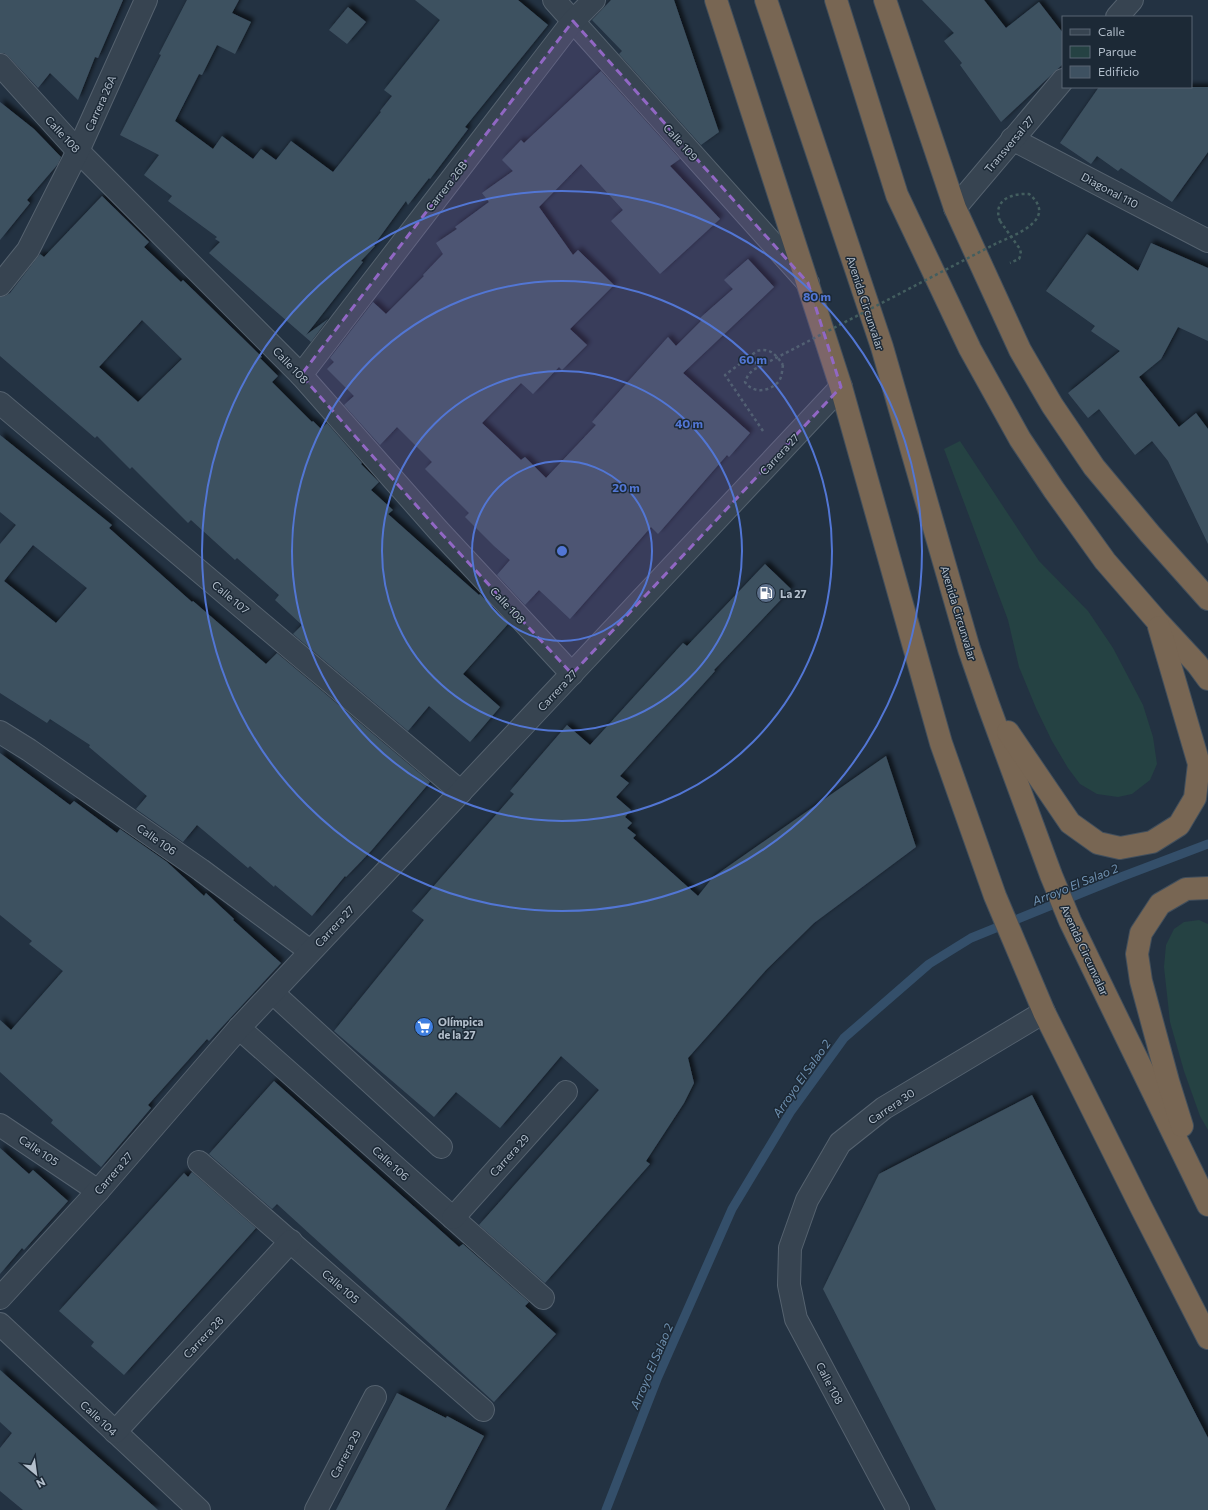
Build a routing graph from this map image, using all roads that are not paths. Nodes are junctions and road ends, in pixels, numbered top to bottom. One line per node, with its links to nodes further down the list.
1 (146, 0): 14 (street, Carrera 26A)
2 (554, 0): 10 (street, Calle 109)
3 (594, 0): 10 (street, Carrera 26B)
4 (716, 0): 17 (highway)
5 (766, 0): 26 (highway, Avenida Circunvalar)
6 (836, 0): 23 (highway)
7 (885, 0): 15 (highway)
8 (1132, 0): 9 (street)
9 (1118, 16)
10 (573, 21): 17 (street, Calle 109); 19 (street, Carrera 26B)
11 (0, 65): 14 (street, Calle 108)
12 (1062, 81): 13 (street, Transversal 27)
13 (1012, 139): 15 (street, Transversal 27); 16 (street, Diagonal 110)
14 (78, 151): 18 (street, Carrera 26A); 19 (street, Calle 108)
15 (955, 208): 22 (highway)
16 (1208, 241)
17 (808, 283): 20 (highway)
18 (0, 285)
19 (301, 375): 24 (street, Calle 108)
20 (841, 387): 24 (street, Carrera 27); 32 (highway)
21 (0, 403): 28 (street, Calle 107)
22 (1208, 599)
23 (1158, 622): 25 (highway); 26 (highway)
24 (572, 674): 28 (street, Carrera 27)
25 (1208, 679)
26 (988, 704): 39 (highway, Avenida Circunvalar)
27 (0, 732): 30 (street, Calle 106)
28 (461, 792): 30 (street, Carrera 27)
29 (1208, 888): 39 (highway)
30 (310, 951): 31 (street, Carrera 27)
31 (273, 993): 33 (street, Carrera 27); 36 (street)
32 (1044, 1012): 42 (street, Carrera 30); 46 (highway)
33 (239, 1028): 38 (street, Carrera 27); 40 (street, Calle 106)
34 (566, 1092): 40 (street, Carrera 29)
35 (0, 1124): 38 (street, Calle 105)
36 (441, 1147)
37 (199, 1162): 41 (street, Calle 105)
38 (98, 1191): 43 (street, Carrera 27)
39 (1206, 1201)
40 (452, 1218): 44 (street, Calle 106)
41 (291, 1241): 48 (street, Calle 105); 49 (street, Carrera 28)
42 (790, 1248): 52 (street, Calle 108)
43 (0, 1298)
44 (543, 1298)
45 (0, 1324): 49 (street, Calle 104)
46 (1208, 1338)
47 (375, 1397): 51 (street, Carrera 29)
48 (483, 1410)
49 (115, 1432): 50 (street, Calle 104)
50 (199, 1510)
51 (316, 1510)
52 (898, 1510)

